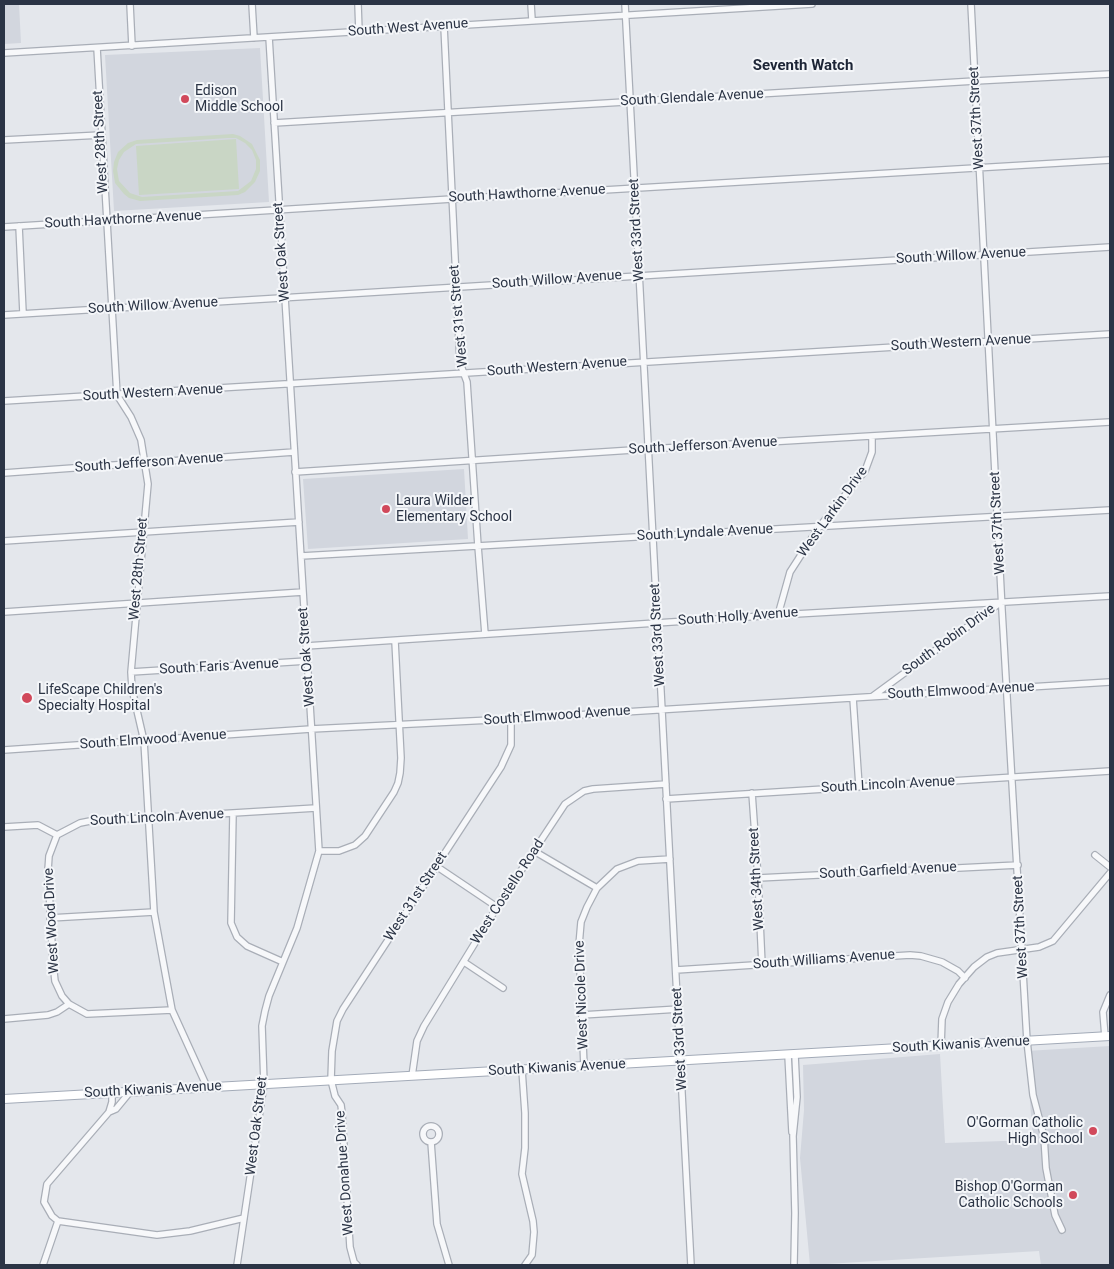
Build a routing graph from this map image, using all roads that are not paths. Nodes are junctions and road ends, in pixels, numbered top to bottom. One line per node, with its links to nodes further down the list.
1 (130, 4): 14 (street)
2 (252, 4): 13 (street)
3 (358, 4): 11 (street)
4 (531, 4): 9 (street)
5 (625, 4): 8 (street, West 33rd Street)
6 (812, 4): 8 (street, South West Avenue)
7 (971, 4): 18 (street, West 37th Street)
8 (625, 14): 9 (street, South West Avenue); 19 (street, West 33rd Street)
9 (532, 20): 10 (street, South West Avenue)
10 (444, 26): 11 (street, South West Avenue); 20 (street, West 31st Street)
11 (359, 32): 12 (street, South West Avenue)
12 (269, 37): 13 (street, South West Avenue); 21 (street, West Oak Street)
13 (254, 38): 14 (street, South West Avenue)
14 (132, 46): 15 (street, South West Avenue)
15 (97, 48): 16 (street, South West Avenue); 22 (street, West 28th Street)
16 (4, 53)
17 (1110, 74): 18 (street, South Glendale Avenue)
18 (975, 81): 19 (street, South Glendale Avenue); 25 (street, West 37th Street)
19 (630, 102): 20 (street, South Glendale Avenue); 26 (street, West 33rd Street)
20 (448, 113): 21 (street, South Glendale Avenue); 27 (street, West 31st Street)
21 (274, 124): 28 (street, West Oak Street)
22 (100, 135): 23 (street); 29 (street, West 28th Street)
23 (4, 140)
24 (1110, 160): 25 (street, South Hawthorne Avenue)
25 (980, 167): 26 (street, South Hawthorne Avenue); 33 (street, West 37th Street)
26 (634, 188): 27 (street, South Hawthorne Avenue); 34 (street, West 33rd Street)
27 (452, 199): 28 (street, South Hawthorne Avenue); 35 (street, West 31st Street)
28 (279, 211): 29 (street, South Hawthorne Avenue); 36 (street, West Oak Street)
29 (106, 221): 30 (street, South Hawthorne Avenue); 37 (street, West 28th Street)
30 (19, 226): 31 (street, South Hawthorne Avenue); 38 (street)
31 (4, 227)
32 (1110, 247): 33 (street, South Willow Avenue)
33 (984, 254): 34 (street, South Willow Avenue); 41 (street, West 37th Street)
34 (639, 275): 35 (street, South Willow Avenue); 42 (street, West 33rd Street)
35 (456, 287): 36 (street, South Willow Avenue); 43 (street, West 31st Street)
36 (285, 298): 37 (street, South Willow Avenue); 44 (street, West Oak Street)
37 (111, 309): 38 (street, South Willow Avenue); 45 (street, West 28th Street)
38 (23, 313): 39 (street, South Willow Avenue)
39 (4, 314)
40 (1110, 334): 41 (street, South Western Avenue)
41 (989, 342): 42 (street, South Western Avenue); 48 (street, West 37th Street)
42 (643, 362): 43 (street, South Western Avenue); 50 (street, West 33rd Street)
43 (464, 373): 44 (street, South Western Avenue); 52 (street, West 31st Street)
44 (290, 384): 45 (street, South Western Avenue); 51 (street, West Oak Street)
45 (117, 395): 46 (street, South Western Avenue); 53 (street, West 28th Street)
46 (4, 401)
47 (1110, 422): 48 (street, South Jefferson Avenue)
48 (994, 430): 49 (street, South Jefferson Avenue); 57 (street, West 37th Street)
49 (872, 437): 50 (street, South Jefferson Avenue); 59 (street, West Larkin Drive)
50 (648, 449): 52 (street, South Jefferson Avenue); 61 (street, West 33rd Street)
51 (294, 452): 53 (street, South Jefferson Avenue); 54 (street, West Oak Street)
52 (472, 460): 54 (street, South Jefferson Avenue); 63 (street, West 31st Street)
53 (146, 463): 55 (street, South Jefferson Avenue); 60 (street, West 28th Street)
54 (295, 472): 58 (street, West Oak Street)
55 (4, 473)
56 (1110, 510): 57 (street, South Lyndale Avenue)
57 (997, 517): 59 (street, South Lyndale Avenue); 67 (street, West 37th Street)
58 (298, 522): 60 (street); 64 (street, West Oak Street)
59 (819, 527): 61 (street, South Lyndale Avenue); 70 (street, West Larkin Drive)
60 (143, 533): 62 (street); 68 (street, West 28th Street)
61 (652, 535): 63 (street, South Lyndale Avenue); 71 (street, West 33rd Street)
62 (4, 541)
63 (478, 546): 64 (street, South Lyndale Avenue); 72 (street, West 31st Street)
64 (301, 556): 65 (street, West Oak Street)
65 (303, 592): 68 (street); 74 (street, West Oak Street)
66 (1110, 596): 67 (street, South Holly Avenue)
67 (1002, 602): 70 (street, South Holly Avenue); 78 (street, West 37th Street); 79 (street, South Robin Drive)
68 (136, 604): 69 (street); 76 (street, West 28th Street)
69 (4, 612)
70 (778, 614): 71 (street, South Holly Avenue)
71 (657, 623): 72 (street, South Holly Avenue); 81 (street, West 33rd Street)
72 (485, 634): 73 (street, South Holly Avenue)
73 (395, 641): 74 (street, South Holly Avenue); 83 (street)
74 (306, 646): 75 (street, West Oak Street)
75 (307, 661): 76 (street, South Faris Avenue); 84 (street, West Oak Street)
76 (131, 672): 85 (street, West 28th Street)
77 (1110, 682): 78 (street, South Elmwood Avenue)
78 (1006, 690): 79 (street, South Elmwood Avenue); 88 (street, West 37th Street)
79 (873, 696): 80 (street, South Elmwood Avenue)
80 (853, 698): 81 (street, South Elmwood Avenue); 90 (street)
81 (662, 709): 82 (street, South Elmwood Avenue); 89 (street, West 33rd Street)
82 (512, 719): 83 (street, South Elmwood Avenue); 103 (street, West 31st Street)
83 (398, 724): 84 (street, South Elmwood Avenue); 98 (street)
84 (311, 729): 85 (street, South Elmwood Avenue); 93 (street, West Oak Street)
85 (144, 741): 86 (street, South Elmwood Avenue); 95 (street, West 28th Street)
86 (4, 750)
87 (1110, 771): 88 (street, South Lincoln Avenue)
88 (1013, 778): 90 (street, South Lincoln Avenue); 102 (street, West 37th Street)
89 (666, 784): 92 (street, West 33rd Street); 99 (street, West Costello Road)
90 (859, 786): 91 (street, South Lincoln Avenue)
91 (752, 793): 92 (street, South Lincoln Avenue); 106 (street, West 34th Street)
92 (666, 798): 101 (street, West 33rd Street)
93 (316, 808): 94 (street, South Lincoln Avenue); 98 (street, West Oak Street)
94 (234, 813): 95 (street, South Lincoln Avenue); 112 (street)
95 (150, 818): 97 (street, South Lincoln Avenue); 109 (street, West 28th Street)
96 (4, 826): 97 (street)
97 (57, 835): 110 (street, West Wood Drive)
98 (319, 851): 112 (street, West Oak Street)
99 (534, 851): 107 (street); 108 (street, West Costello Road)
100 (1095, 855): 104 (street)
101 (670, 859): 107 (street, West Nicole Drive); 115 (street, West 33rd Street)
102 (1018, 865): 106 (street, South Garfield Avenue); 111 (street, West 37th Street)
103 (436, 866): 108 (street); 132 (street, West 31st Street)
104 (1110, 867)
105 (1110, 873): 111 (street)
106 (758, 878): 114 (street, West 34th Street)
107 (597, 888): 122 (street, West Nicole Drive)
108 (497, 907): 113 (street, West Costello Road)
109 (154, 912): 110 (street); 121 (street, West 28th Street)
110 (50, 918): 119 (street, West Wood Drive)
111 (1023, 949): 116 (street); 125 (street, West 37th Street)
112 (283, 962): 133 (street, West Oak Street)
113 (464, 962): 117 (street); 131 (street, West Costello Road)
114 (762, 964): 115 (street, South Williams Avenue); 116 (street, South Williams Avenue)
115 (676, 970): 120 (street, West 33rd Street)
116 (965, 978): 126 (street)
117 (503, 988)
118 (1110, 995): 124 (street)
119 (70, 1004): 121 (street); 123 (street)
120 (679, 1009): 122 (street); 128 (street, West 33rd Street)
121 (172, 1010): 134 (street, West 28th Street)
122 (582, 1015): 129 (street, West Nicole Drive)
123 (4, 1020)
124 (1108, 1037): 125 (main road, South Kiwanis Avenue)
125 (1027, 1041): 126 (main road, South Kiwanis Avenue); 142 (street, West 37th Street)
126 (942, 1046): 127 (main road, South Kiwanis Avenue)
127 (791, 1055): 128 (main road, South Kiwanis Avenue); 149 (street)
128 (681, 1061): 129 (main road, South Kiwanis Avenue); 148 (street, West 33rd Street)
129 (584, 1067): 130 (main road, South Kiwanis Avenue)
130 (522, 1070): 131 (main road, South Kiwanis Avenue); 147 (street)
131 (412, 1076): 132 (main road, South Kiwanis Avenue)
132 (331, 1080): 133 (main road, South Kiwanis Avenue); 145 (street, West Donahue Drive)
133 (264, 1084): 134 (main road, South Kiwanis Avenue); 140 (street, West Oak Street)
134 (207, 1087): 135 (main road, South Kiwanis Avenue)
135 (130, 1092): 136 (main road, South Kiwanis Avenue); 138 (street)
136 (112, 1093): 137 (main road, South Kiwanis Avenue); 138 (street)
137 (4, 1099)
138 (109, 1112): 141 (street)
139 (431, 1142): 146 (street)
140 (244, 1218): 141 (street); 144 (street, West Oak Street)
141 (58, 1221): 143 (street)
142 (1062, 1230)
143 (43, 1265)
144 (237, 1265)
145 (357, 1265)
146 (449, 1265)
147 (525, 1265)
148 (691, 1265)
149 (792, 1265)

